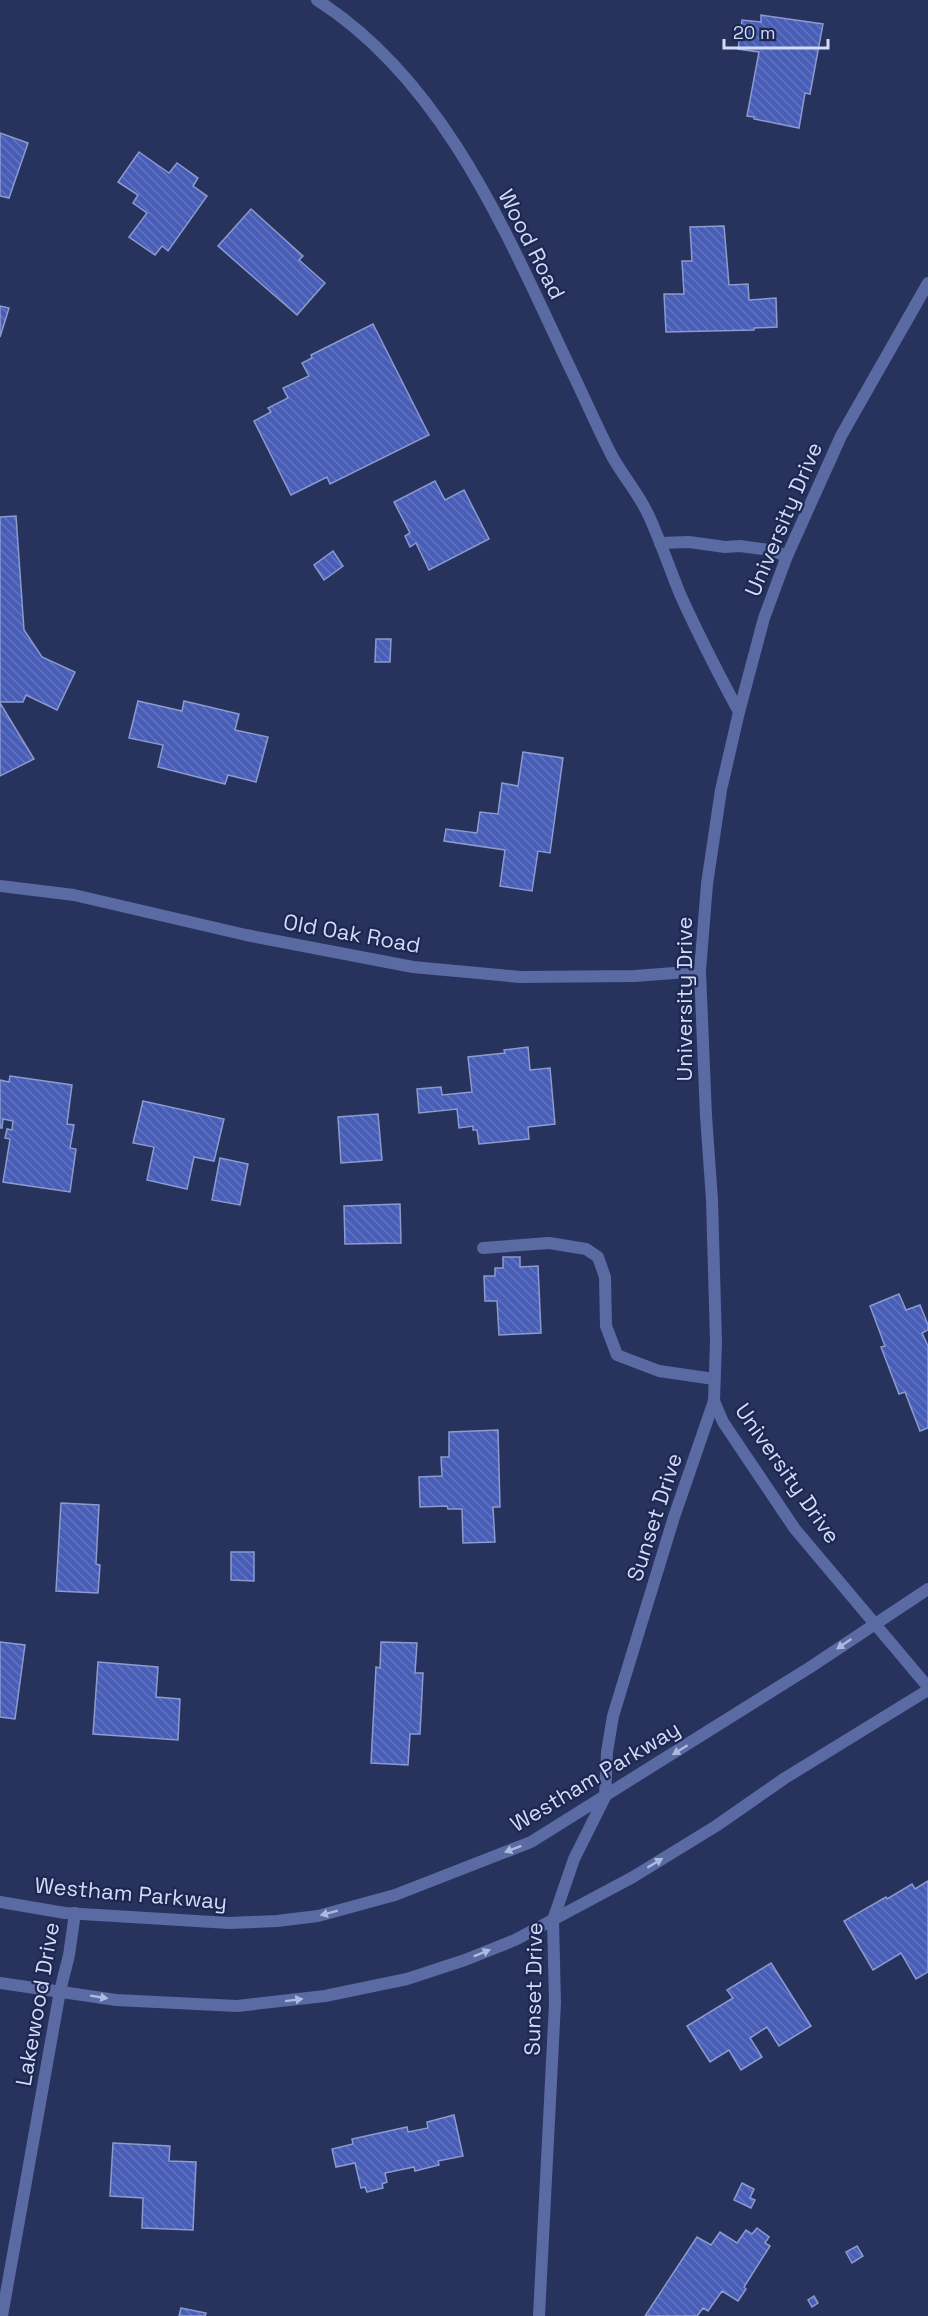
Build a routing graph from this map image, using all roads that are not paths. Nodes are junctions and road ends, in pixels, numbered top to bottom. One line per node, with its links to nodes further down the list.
1 (317, 0): 3 (street, Wood Road)
2 (928, 283): 4 (street, University Drive)
3 (660, 543): 4 (street); 5 (street, Wood Road)
4 (787, 556): 5 (street, University Drive)
5 (739, 712): 7 (street, University Drive)
6 (0, 886): 7 (street, Old Oak Road)
7 (700, 971): 9 (street, University Drive)
8 (483, 1248): 9 (street)
9 (714, 1379): 10 (street, University Drive)
10 (714, 1401): 12 (street, University Drive); 14 (street, Sunset Drive)
11 (928, 1589): 12 (street, Westham Parkway)
12 (876, 1623): 13 (street, University Drive); 14 (street, Westham Parkway, one-way to 14)
13 (928, 1688): 17 (street, one-way to 13)
14 (605, 1797): 16 (street, Westham Parkway, one-way to 16); 17 (street, Sunset Drive)
15 (0, 1902): 16 (street, Westham Parkway)
16 (75, 1913): 19 (street, Lakewood Drive)
17 (553, 1920): 19 (street, one-way to 17); 21 (street, Sunset Drive)
18 (0, 1983): 19 (street)
19 (60, 1991): 20 (street, Lakewood Drive)
20 (2, 2316)
21 (539, 2316)

